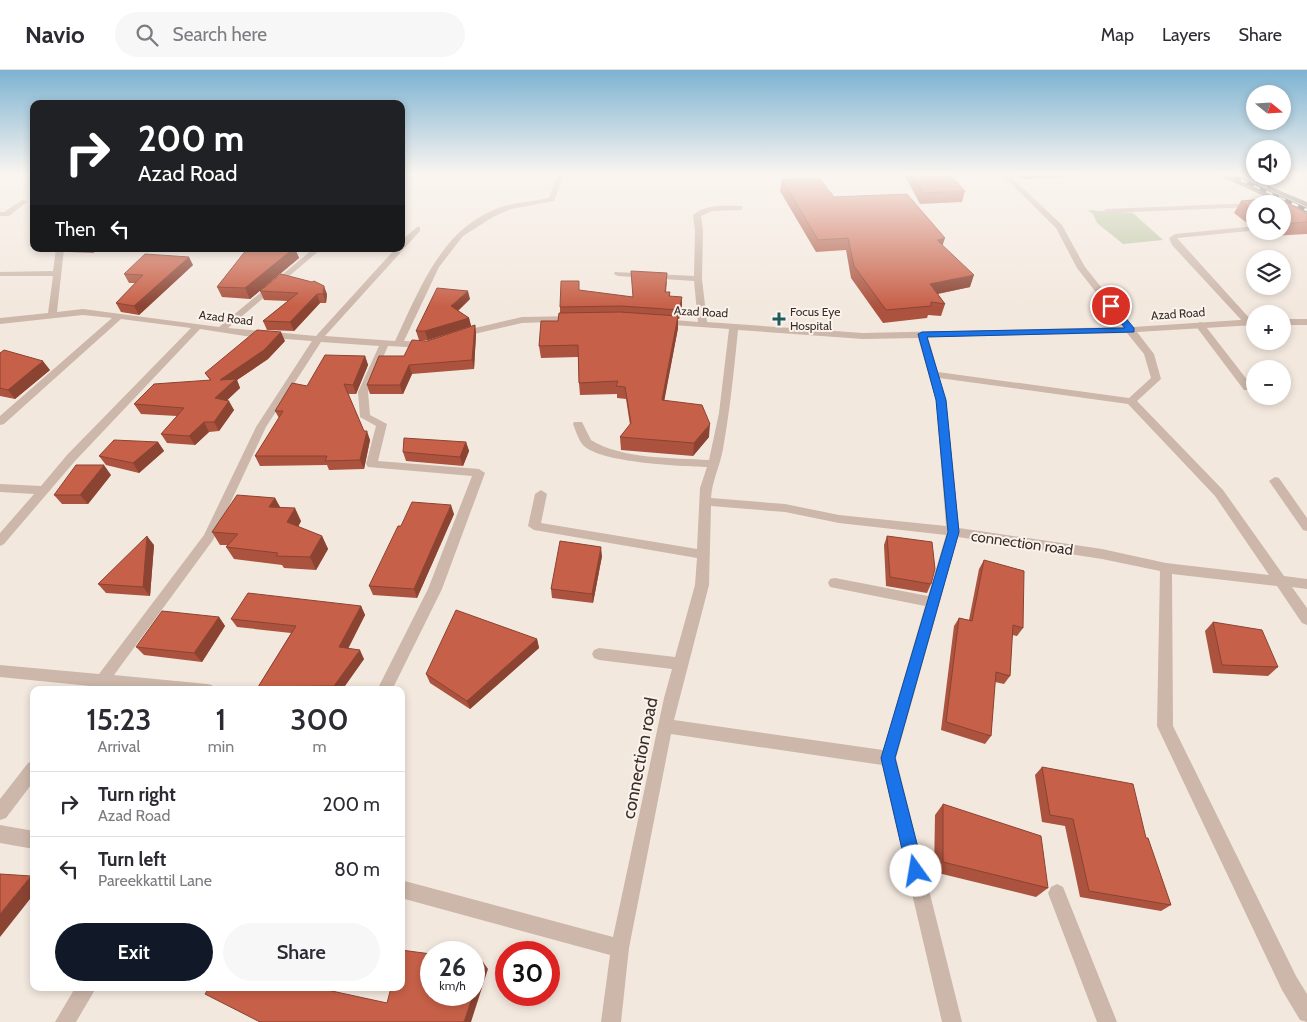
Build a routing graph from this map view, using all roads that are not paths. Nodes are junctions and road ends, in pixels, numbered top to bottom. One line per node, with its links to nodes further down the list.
1 (485, 218): 32 (street)
2 (697, 218): 13 (street)
3 (1050, 218): 28 (street)
4 (417, 229): 6 (street)
5 (1246, 229): 16 (street)
6 (405, 242)
7 (60, 252): 10 (street)
8 (313, 252): 27 (street)
9 (396, 252): 30 (street)
10 (57, 273): 11 (street); 14 (street)
11 (0, 274)
12 (618, 274): 13 (street)
13 (698, 279): 23 (street)
14 (52, 315): 15 (street, Azad Road); 18 (street, Azad Road)
15 (119, 316): 26 (street, Azad Road); 36 (street)
16 (1246, 317)
17 (582, 319): 32 (street, Azad Road)
18 (0, 320)
19 (654, 321): 23 (street, Azad Road)
20 (1246, 322): 24 (street, Azad Road)
21 (1291, 322): 22 (street)
22 (1307, 322)
23 (703, 324): 25 (street, Azad Road)
24 (1200, 325): 28 (street, Azad Road); 34 (street)
25 (734, 326): 29 (street, Azad Road); 38 (street, connection road)
26 (197, 327): 27 (street, Azad Road); 41 (street)
27 (220, 330): 30 (street, Azad Road)
28 (1131, 330): 29 (street, Azad Road); 35 (street)
29 (922, 334): 33 (street)
30 (318, 339): 31 (street, Azad Road); 57 (street)
31 (385, 343): 32 (street, Azad Road); 59 (street)
32 (398, 344)
33 (934, 374): 35 (street); 45 (street)
34 (1246, 385)
35 (1132, 401): 49 (street)
36 (0, 422)
37 (578, 424): 38 (street)
38 (714, 464): 43 (street, connection road)
39 (1275, 481): 44 (street)
40 (0, 488): 41 (street)
41 (43, 490): 46 (street)
42 (541, 494): 47 (street)
43 (707, 502): 45 (street, connection road); 47 (street, connection road)
44 (1307, 527)
45 (953, 532): 48 (street, connection road); 52 (street)
46 (0, 541)
47 (704, 555): 55 (street, connection road)
48 (1166, 568): 49 (street, connection road); 70 (street)
49 (1281, 582): 51 (street, connection road); 53 (street)
50 (835, 584): 52 (street)
51 (1307, 584)
52 (933, 602): 61 (street)
53 (1307, 619)
54 (599, 654): 55 (street)
55 (680, 664): 60 (street, connection road)
56 (0, 671): 57 (street)
57 (99, 685): 58 (street)
58 (121, 686)
59 (386, 686)
60 (666, 726): 61 (street); 68 (street, connection road)
61 (888, 758): 73 (street)
62 (30, 773): 63 (street)
63 (0, 812)
64 (0, 834): 65 (street)
65 (30, 839)
66 (405, 890): 68 (street)
67 (1057, 893): 74 (street)
68 (620, 948): 72 (street, connection road)
69 (84, 991): 71 (street)
70 (1307, 1013)
71 (65, 1022)
72 (611, 1022)
73 (952, 1022)
74 (1107, 1022)

